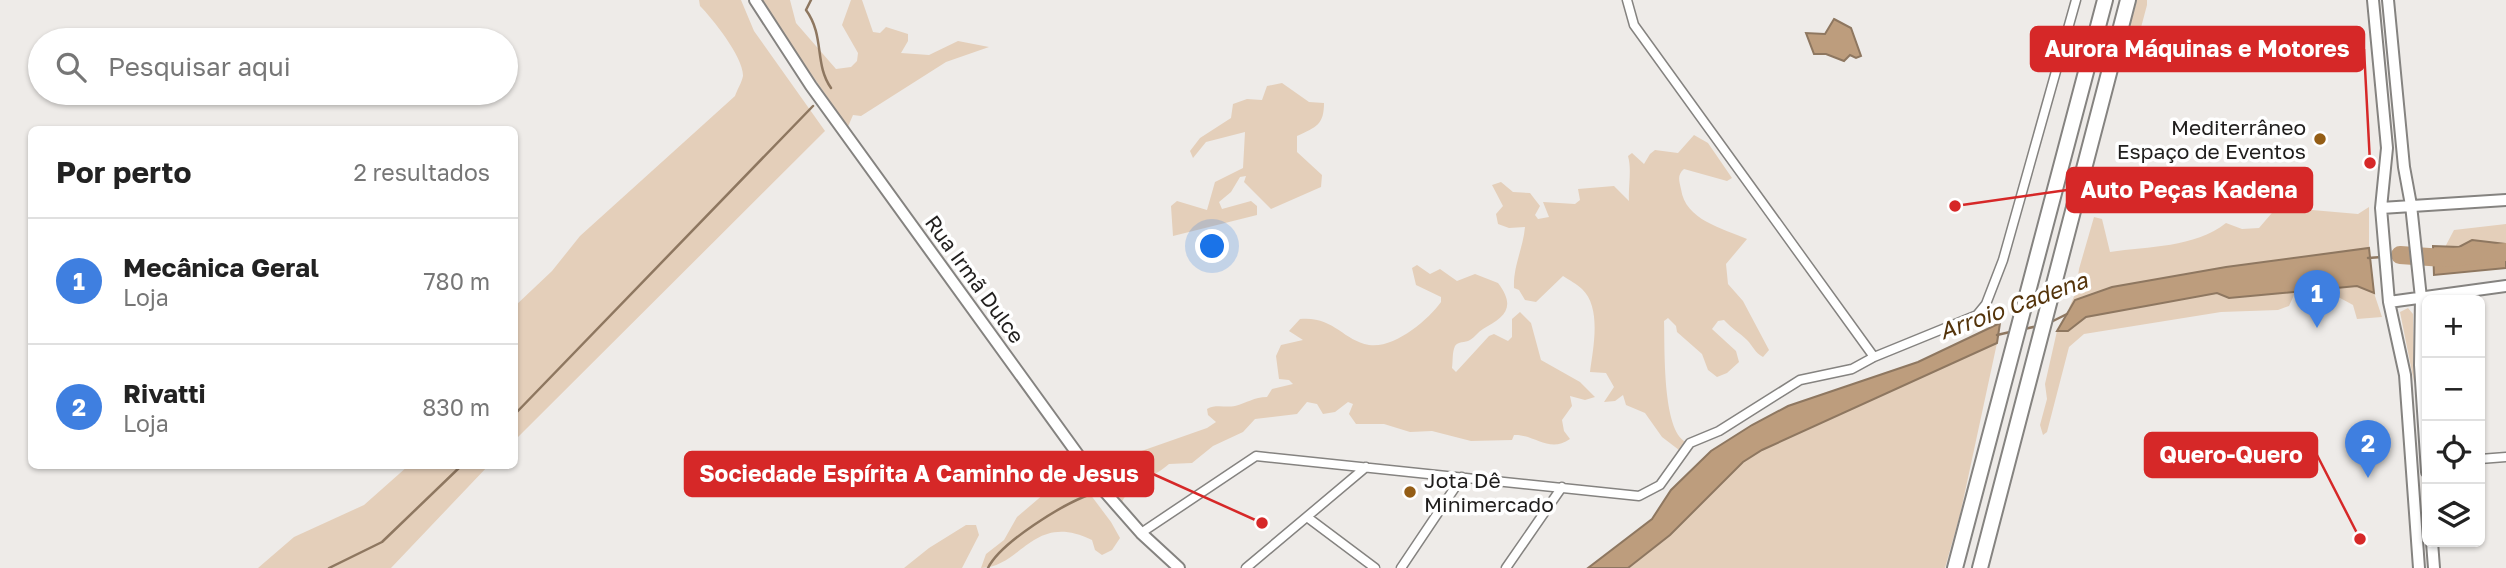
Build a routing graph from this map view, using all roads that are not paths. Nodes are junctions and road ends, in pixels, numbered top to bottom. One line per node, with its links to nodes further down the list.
1 (755, 0): 22 (main road, Rua Irmã Dulce)
2 (1627, 0): 14 (street)
3 (2076, 0): 14 (street)
4 (2105, 0): 29 (highway)
5 (2128, 0): 30 (highway)
6 (2373, 0): 10 (main road)
7 (2388, 0): 9 (main road)
8 (2506, 200): 9 (main road)
9 (2411, 205): 10 (main road); 12 (main road)
10 (2381, 208): 13 (main road)
11 (2506, 286): 12 (main road)
12 (2421, 293): 13 (main road); 15 (main road)
13 (2389, 302): 31 (main road)
14 (1874, 357): 20 (street)
15 (2424, 421)
16 (2506, 457): 17 (street)
17 (2485, 459)
18 (1366, 467): 19 (street); 21 (street); 22 (street)
19 (1462, 477): 20 (street); 27 (street)
20 (1562, 487): 28 (street)
21 (1307, 517): 25 (street); 26 (street)
22 (1141, 533): 24 (main road, Rua Irmã Dulce)
23 (2432, 547): 32 (main road)
24 (1179, 568)
25 (1246, 568)
26 (1375, 568)
27 (1401, 568)
28 (1506, 568)
29 (1955, 568)
30 (1979, 568)
31 (2419, 568)
32 (2434, 568)

